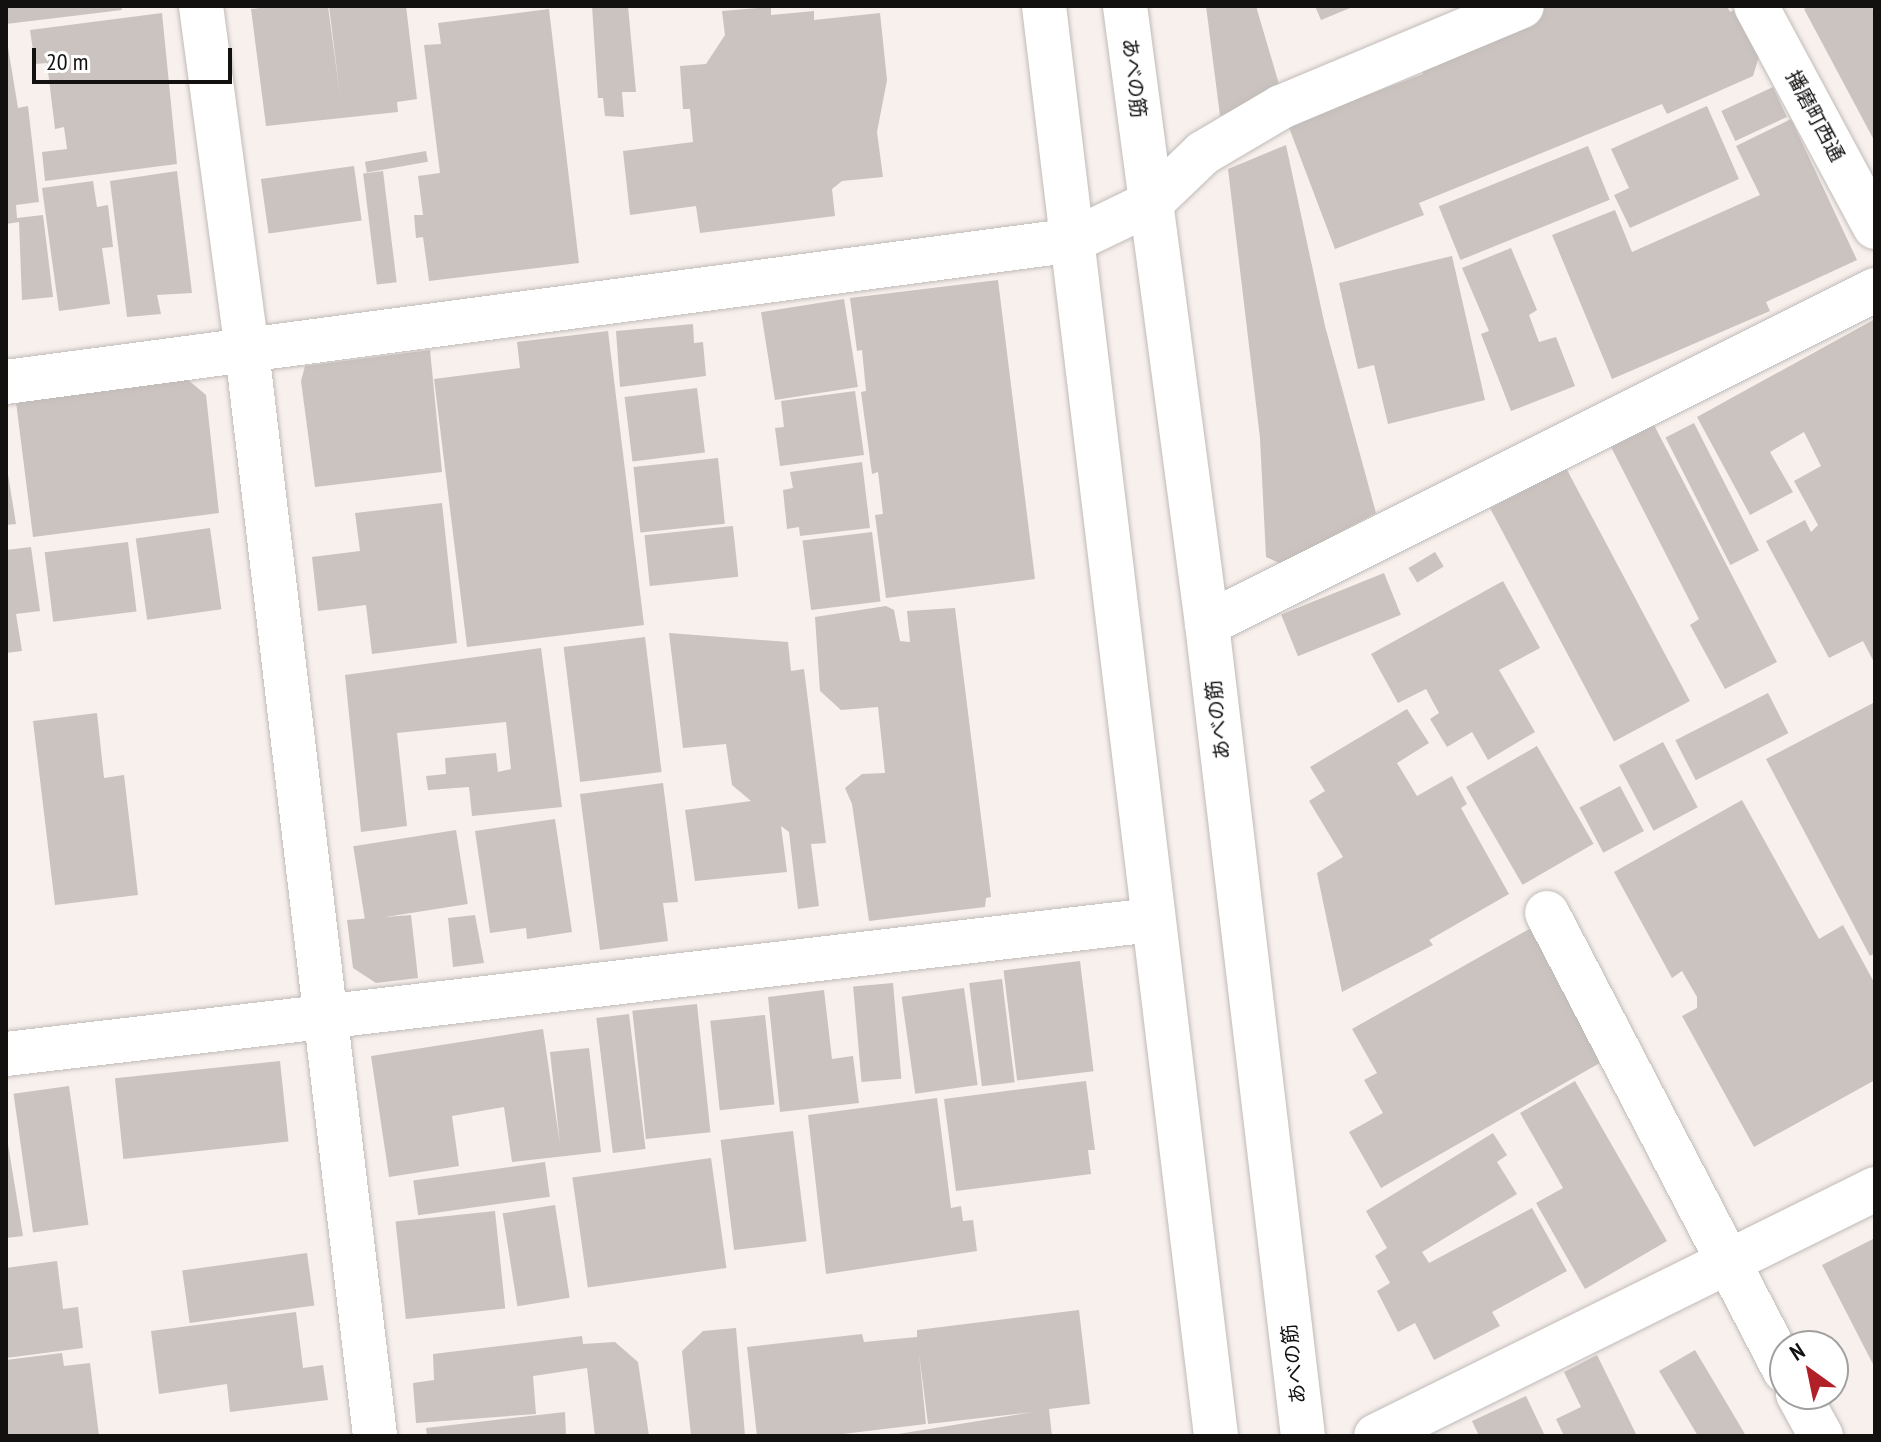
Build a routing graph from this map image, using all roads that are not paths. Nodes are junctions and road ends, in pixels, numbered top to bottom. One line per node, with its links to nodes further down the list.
1 (201, 6): 10 (street)
2 (1044, 6): 8 (street)
3 (1125, 6): 6 (street, あべの筋)
4 (1522, 6): 6 (street)
5 (1756, 6): 7 (street, 播磨町西通)
6 (1151, 203): 8 (street); 12 (street, あべの筋)
7 (1875, 227)
8 (1074, 240): 10 (street); 14 (street)
9 (1875, 290): 12 (street)
10 (247, 351): 11 (street); 15 (street)
11 (6, 382)
12 (1207, 624): 23 (street, あべの筋)
13 (1547, 913): 18 (street)
14 (1151, 920): 15 (street); 22 (street)
15 (322, 1015): 16 (street); 21 (street)
16 (6, 1054)
17 (1875, 1189): 18 (street)
18 (1725, 1263): 19 (street); 24 (street)
19 (1769, 1342)
20 (1807, 1410): 25 (street)
21 (375, 1436)
22 (1216, 1436)
23 (1303, 1436)
24 (1376, 1436)
25 (1821, 1436)

